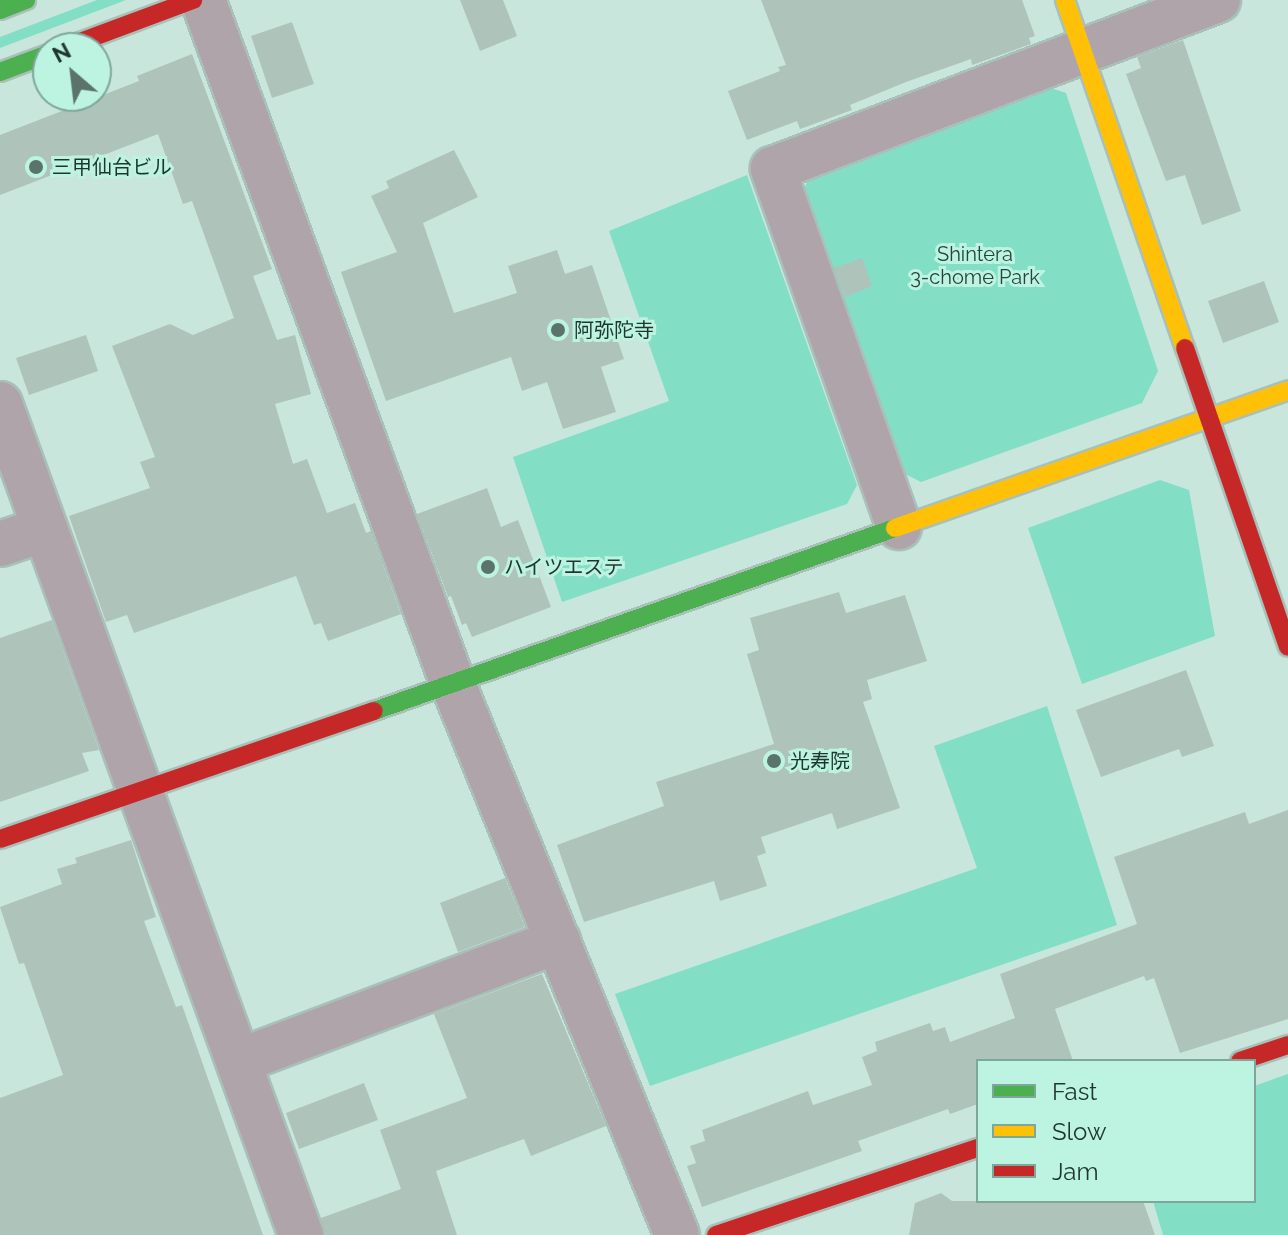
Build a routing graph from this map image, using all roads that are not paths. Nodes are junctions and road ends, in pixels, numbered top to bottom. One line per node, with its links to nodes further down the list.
1 (26, 0): 6 (street)
2 (193, 0): 7 (street)
3 (203, 0): 18 (street)
4 (1065, 0): 8 (street)
5 (1218, 0): 8 (street)
6 (0, 10)
7 (107, 32)
8 (1083, 50): 13 (street); 14 (street)
9 (32, 60): 10 (street)
10 (0, 72)
11 (1288, 390): 13 (street)
12 (0, 404): 15 (street)
13 (1208, 418): 14 (street); 17 (street)
14 (899, 527): 18 (street)
15 (45, 529): 16 (street); 19 (street)
16 (0, 544)
17 (1288, 647)
18 (453, 684): 19 (street); 21 (street)
19 (138, 790): 20 (street); 24 (street)
20 (0, 839)
21 (558, 941): 24 (street); 27 (street)
22 (1288, 1045): 23 (street)
23 (1246, 1059)
24 (239, 1061): 26 (street)
25 (976, 1149): 28 (street)
26 (301, 1235)
27 (677, 1235)
28 (716, 1235)

